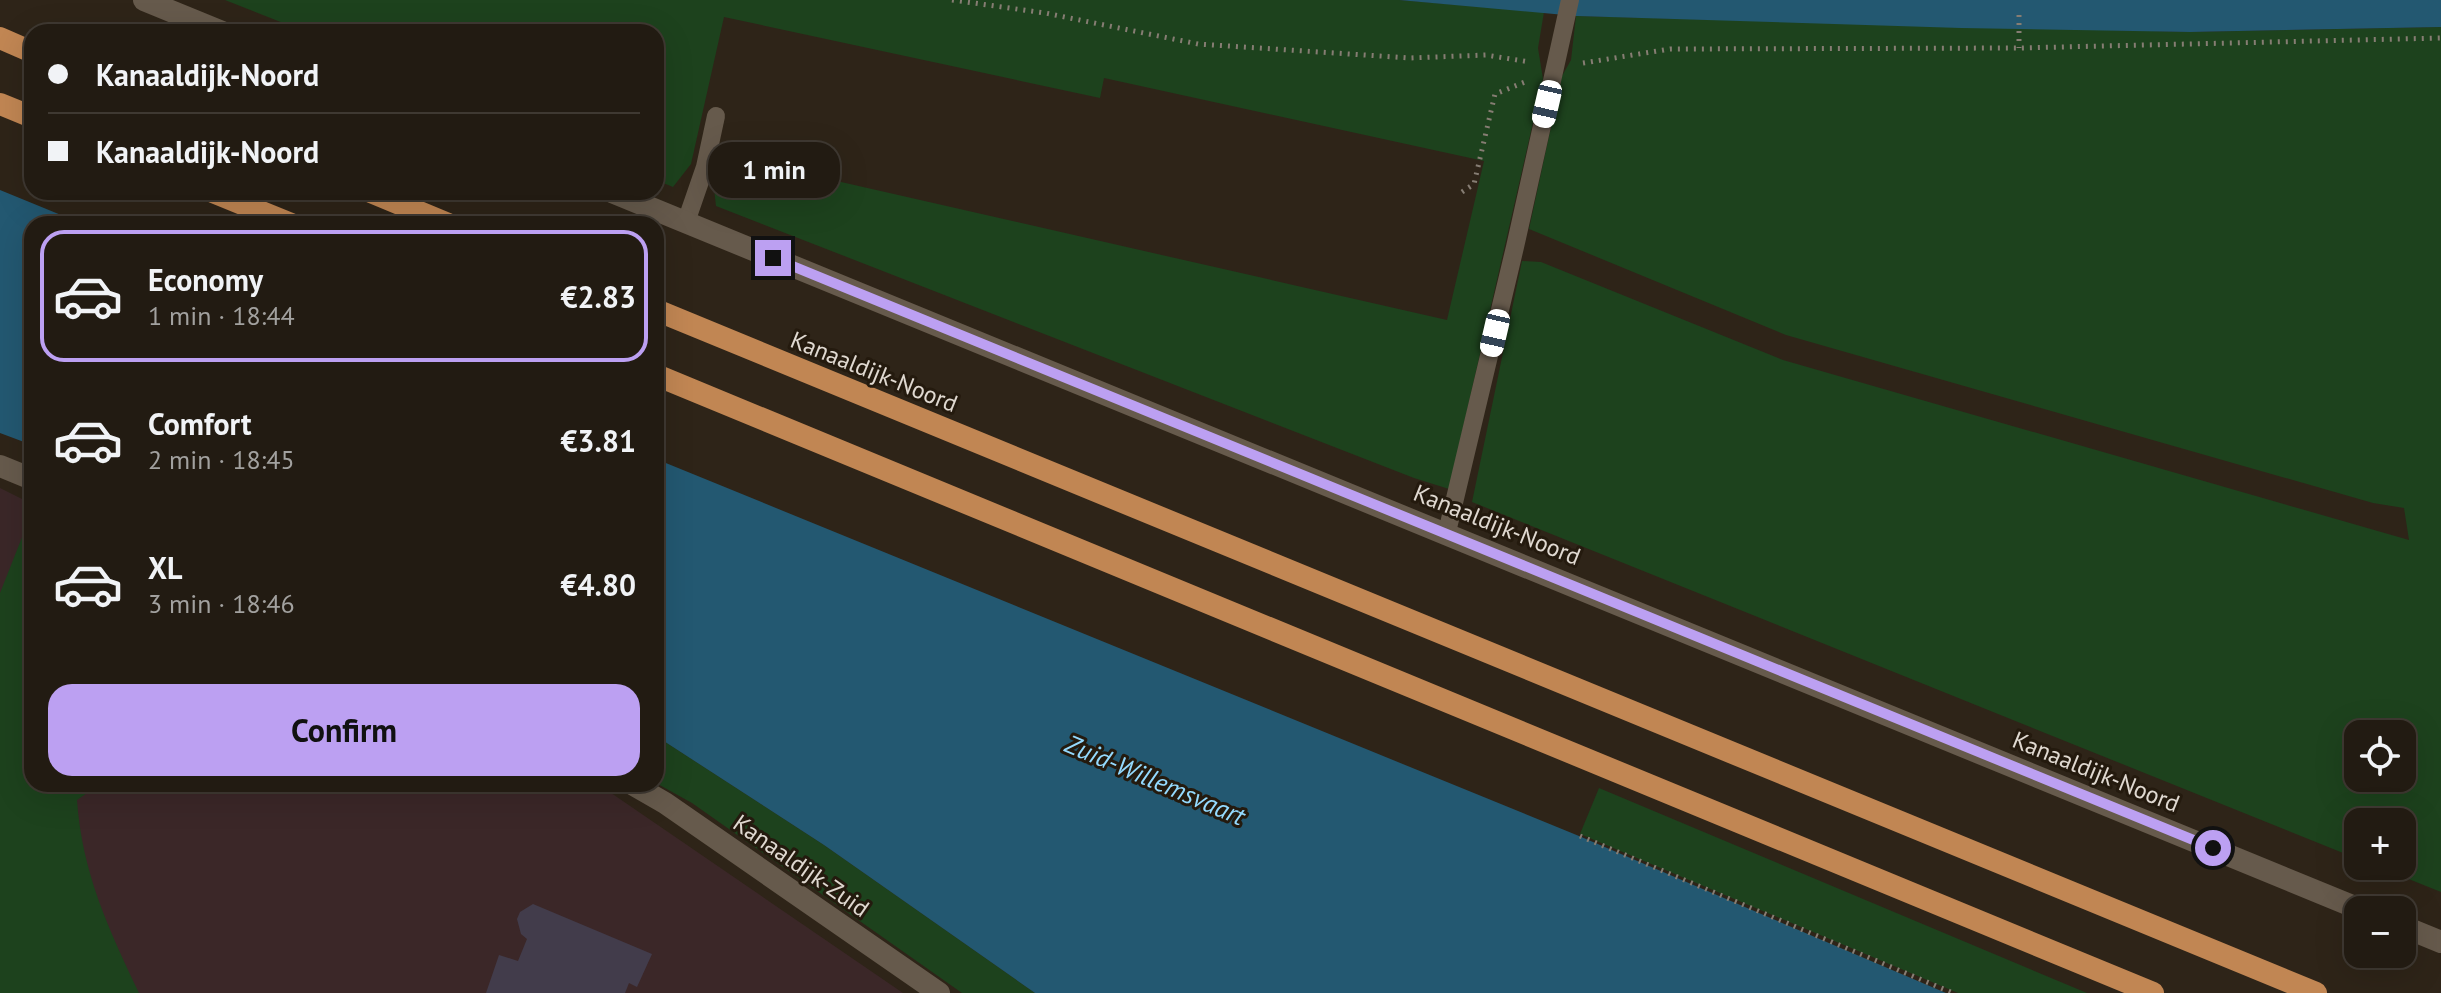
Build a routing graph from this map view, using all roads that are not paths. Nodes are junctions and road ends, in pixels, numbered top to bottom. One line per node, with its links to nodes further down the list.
1 (144, 0): 3 (street)
2 (1570, 0): 19 (lane)
3 (202, 24)
4 (0, 38): 5 (highway)
5 (24, 48)
6 (0, 104): 7 (highway)
7 (24, 114)
8 (716, 116): 14 (lane)
9 (232, 200): 12 (highway)
10 (390, 200): 13 (highway)
11 (632, 200): 14 (street, Kanaaldijk-Noord)
12 (272, 216)
13 (429, 216)
14 (686, 222): 19 (street, Kanaaldijk-Noord)
15 (664, 313): 26 (highway, Kanaaldijk-Noord)
16 (664, 378): 25 (highway)
17 (0, 466): 18 (street)
18 (24, 476)
19 (1447, 532): 21 (street, Kanaaldijk-Noord)
20 (646, 792): 24 (street, Kanaaldijk-Zuid)
21 (2344, 903)
22 (2416, 932): 23 (street)
23 (2441, 942)
24 (939, 993)
25 (2153, 993)
26 (2316, 993)

